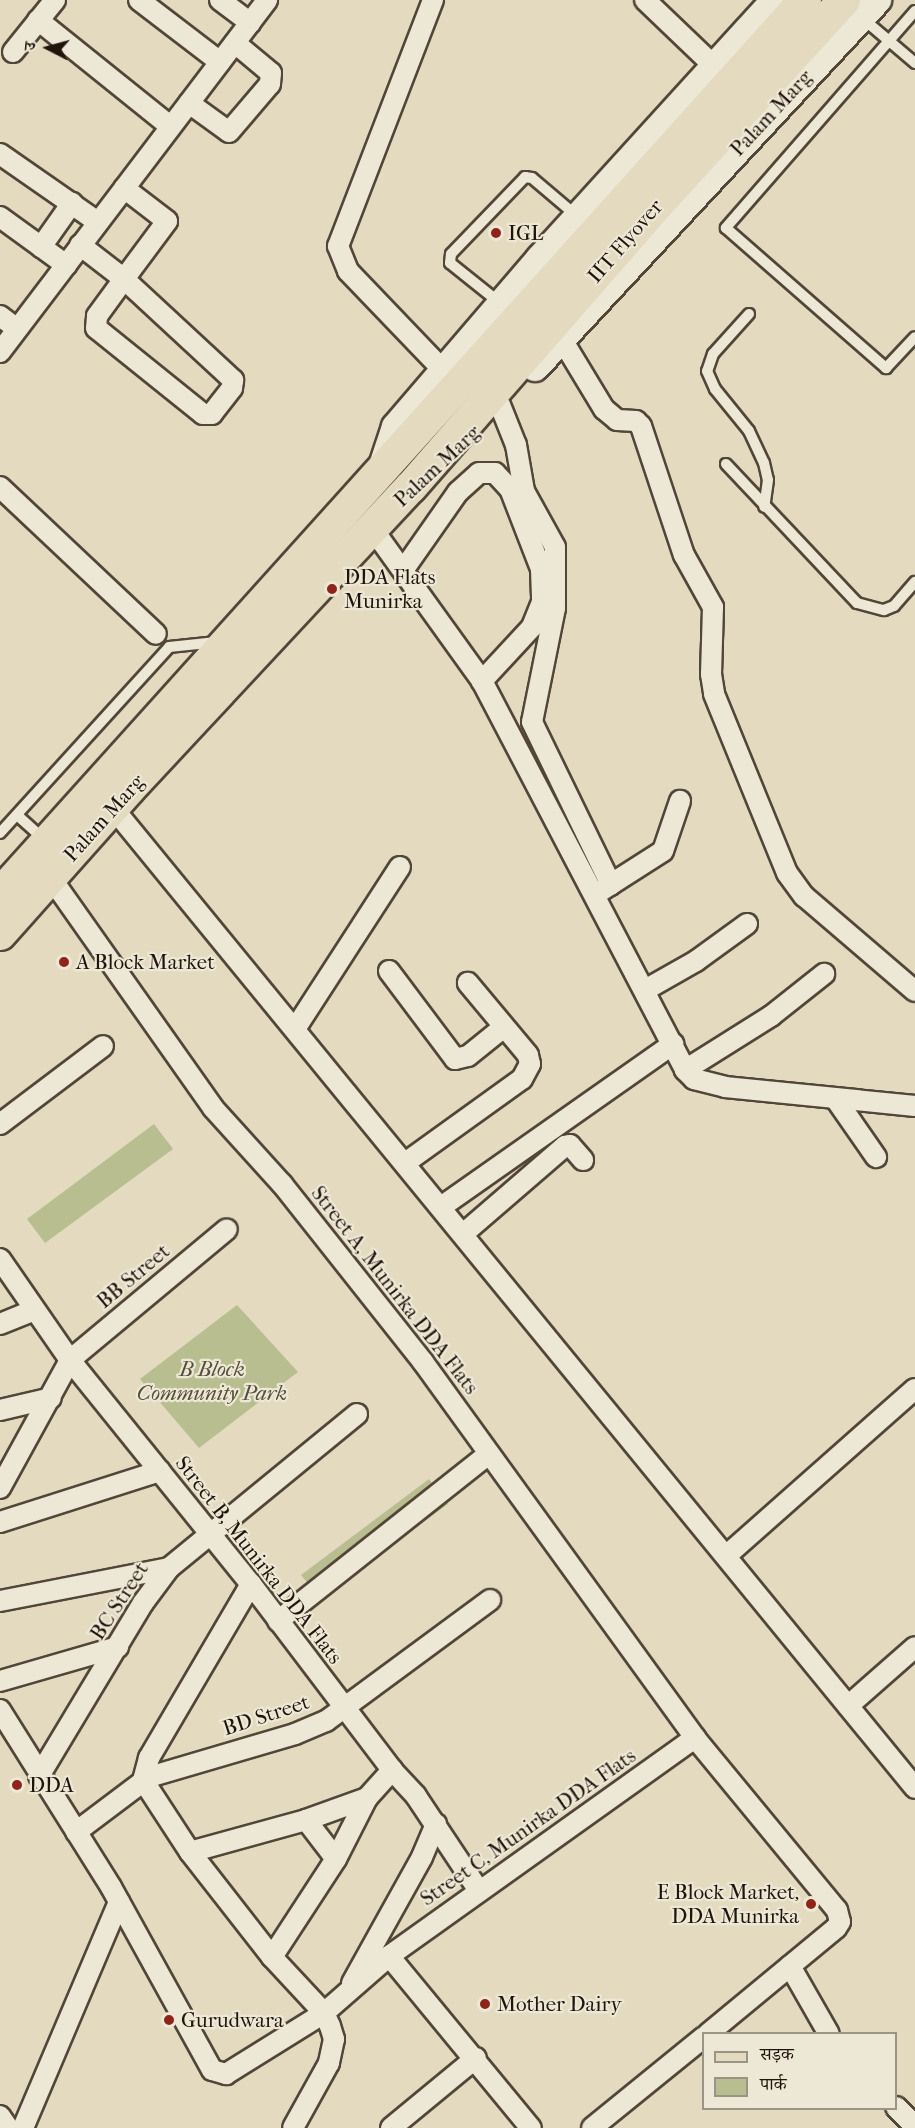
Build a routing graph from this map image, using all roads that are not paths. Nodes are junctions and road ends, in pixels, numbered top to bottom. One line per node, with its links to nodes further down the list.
1 (55, 0): 11 (street)
2 (139, 0): 16 (street)
3 (220, 0): 12 (street)
4 (267, 0): 12 (street)
5 (434, 0): 39 (street)
6 (645, 0): 18 (street)
7 (805, 0): 38 (main road, IIT Flyover)
8 (770, 3): 18 (main road, Palam Marg)
9 (861, 6): 13 (lane); 36 (main road, Palam Marg); 38 (main road, IIT Flyover)
10 (915, 11): 13 (lane)
11 (38, 20): 15 (street); 20 (street)
12 (250, 23): 14 (street)
13 (888, 40): 17 (lane); 35 (lane)
14 (235, 43): 16 (street); 19 (street)
15 (13, 51)
16 (220, 62): 19 (street)
17 (915, 63)
18 (715, 67): 25 (main road, Palam Marg)
19 (189, 103): 20 (street)
20 (170, 126): 22 (street)
21 (0, 154): 23 (street)
22 (124, 188): 26 (street); 30 (street)
23 (72, 203): 26 (street); 28 (street)
24 (0, 217): 28 (street)
25 (578, 218): 31 (main road, Palam Marg); 31 (lane)
26 (98, 222): 27 (street)
27 (80, 245): 29 (street); 30 (street)
28 (41, 247): 29 (street)
29 (66, 265): 34 (street)
30 (124, 279): 30 (street)
31 (501, 304): 39 (main road, Palam Marg)
32 (750, 314): 45 (lane)
33 (0, 316): 34 (street)
34 (17, 329): 37 (street)
35 (915, 337)
36 (561, 338): 40 (main road, Palam Marg); 67 (street)
37 (0, 352)
38 (497, 365): 42 (main road, IIT Flyover); 44 (main road, IIT Flyover)
39 (444, 371): 42 (main road, Palam Marg)
40 (500, 405): 44 (main road, Palam Marg); 59 (street)
41 (726, 464): 45 (lane)
42 (382, 469): 50 (main road, Palam Marg)
43 (0, 487): 49 (street)
44 (411, 487): 46 (main road, Palam Marg)
45 (765, 507): 48 (lane)
46 (372, 528): 47 (street); 53 (main road, Palam Marg)
47 (404, 569): 51 (street); 51 (street)
48 (915, 582)
49 (156, 634)
50 (230, 640): 54 (lane); 56 (main road, Palam Marg)
51 (482, 681): 59 (street)
52 (680, 801): 59 (street)
53 (113, 808): 58 (main road, Palam Marg); 69 (street)
54 (17, 815): 55 (lane); 56 (lane)
55 (0, 833)
56 (47, 842): 60 (main road, Palam Marg)
57 (399, 867): 69 (street)
58 (51, 878): 62 (main road, Palam Marg); 90 (street, Street A, Munirka DDA Flats)
59 (603, 889): 66 (street)
60 (0, 894)
61 (747, 924): 66 (street)
62 (0, 934)
63 (389, 971): 68 (street)
64 (824, 974): 72 (street)
65 (468, 983): 68 (street)
66 (645, 990): 70 (street)
67 (915, 991)
68 (504, 1027): 78 (street)
69 (295, 1029): 78 (street)
70 (673, 1044): 72 (street); 79 (street)
71 (103, 1046): 75 (street)
72 (685, 1070): 73 (street)
73 (835, 1098): 74 (street); 76 (street)
74 (915, 1106)
75 (0, 1124)
76 (876, 1157)
77 (583, 1160): 81 (street)
78 (405, 1163): 79 (street)
79 (441, 1207): 81 (street)
80 (227, 1229): 85 (street, BB Street)
81 (463, 1234): 95 (street)
82 (0, 1259): 83 (street, Street B, Munirka DDA Flats)
83 (34, 1310): 84 (street); 85 (street, Street B, Munirka DDA Flats)
84 (0, 1324)
85 (70, 1360): 87 (street); 91 (street, Street B, Munirka DDA Flats)
86 (915, 1389): 95 (street)
87 (51, 1398): 88 (street); 92 (street)
88 (0, 1410)
89 (357, 1414): 94 (street, BC Street)
90 (489, 1454): 100 (street); 107 (street, Street A, Munirka DDA Flats)
91 (160, 1471): 93 (street); 94 (street, Street B, Munirka DDA Flats)
92 (1, 1482)
93 (0, 1522)
94 (208, 1533): 96 (street, BC Street); 97 (street, Street B, Munirka DDA Flats)
95 (726, 1556): 104 (street)
96 (169, 1568): 99 (street); 101 (street, BC Street)
97 (251, 1584): 100 (street, Street B, Munirka DDA Flats); 110 (street)
98 (490, 1600): 105 (street, BD Street)
99 (0, 1601)
100 (279, 1621): 105 (street, Street B, Munirka DDA Flats)
101 (118, 1647): 103 (street); 109 (street, BC Street)
102 (915, 1647): 104 (street)
103 (0, 1681)
104 (848, 1706): 111 (street)
105 (343, 1708): 108 (street, Street B, Munirka DDA Flats); 110 (street, BD Street)
106 (0, 1710): 109 (street, Street C, Munirka DDA Flats)
107 (695, 1738): 118 (street, Street C, Munirka DDA Flats); 122 (street, Street A, Munirka DDA Flats)
108 (392, 1770): 112 (street); 114 (street, Street B, Munirka DDA Flats)
109 (39, 1776): 115 (street, Street C, Munirka DDA Flats)
110 (143, 1780): 115 (street, BD Street); 116 (street)
111 (915, 1788)
112 (367, 1798): 113 (street); 117 (street)
113 (306, 1820): 116 (street); 117 (street)
114 (436, 1824): 118 (street, Street B, Munirka DDA Flats); 123 (street)
115 (76, 1832): 119 (street, Street C, Munirka DDA Flats)
116 (190, 1852): 121 (street)
117 (336, 1859): 121 (street)
118 (479, 1891): 120 (street, Street C, Munirka DDA Flats)
119 (119, 1902): 124 (street, Street C, Munirka DDA Flats); 133 (street)
120 (389, 1956): 123 (street, Street C, Munirka DDA Flats); 128 (street)
121 (272, 1957): 124 (street)
122 (790, 1966): 125 (street); 126 (street)
123 (347, 1992): 124 (street, Street C, Munirka DDA Flats)
124 (324, 2013): 134 (street)
125 (710, 2032)
126 (827, 2032)
127 (702, 2039): 137 (street)
128 (476, 2058): 135 (street); 136 (street)
129 (897, 2108): 131 (street)
130 (0, 2116): 132 (street)
131 (915, 2126)
132 (8, 2128)
133 (23, 2128)
134 (293, 2128)
135 (391, 2128)
136 (531, 2128)
137 (592, 2128)

